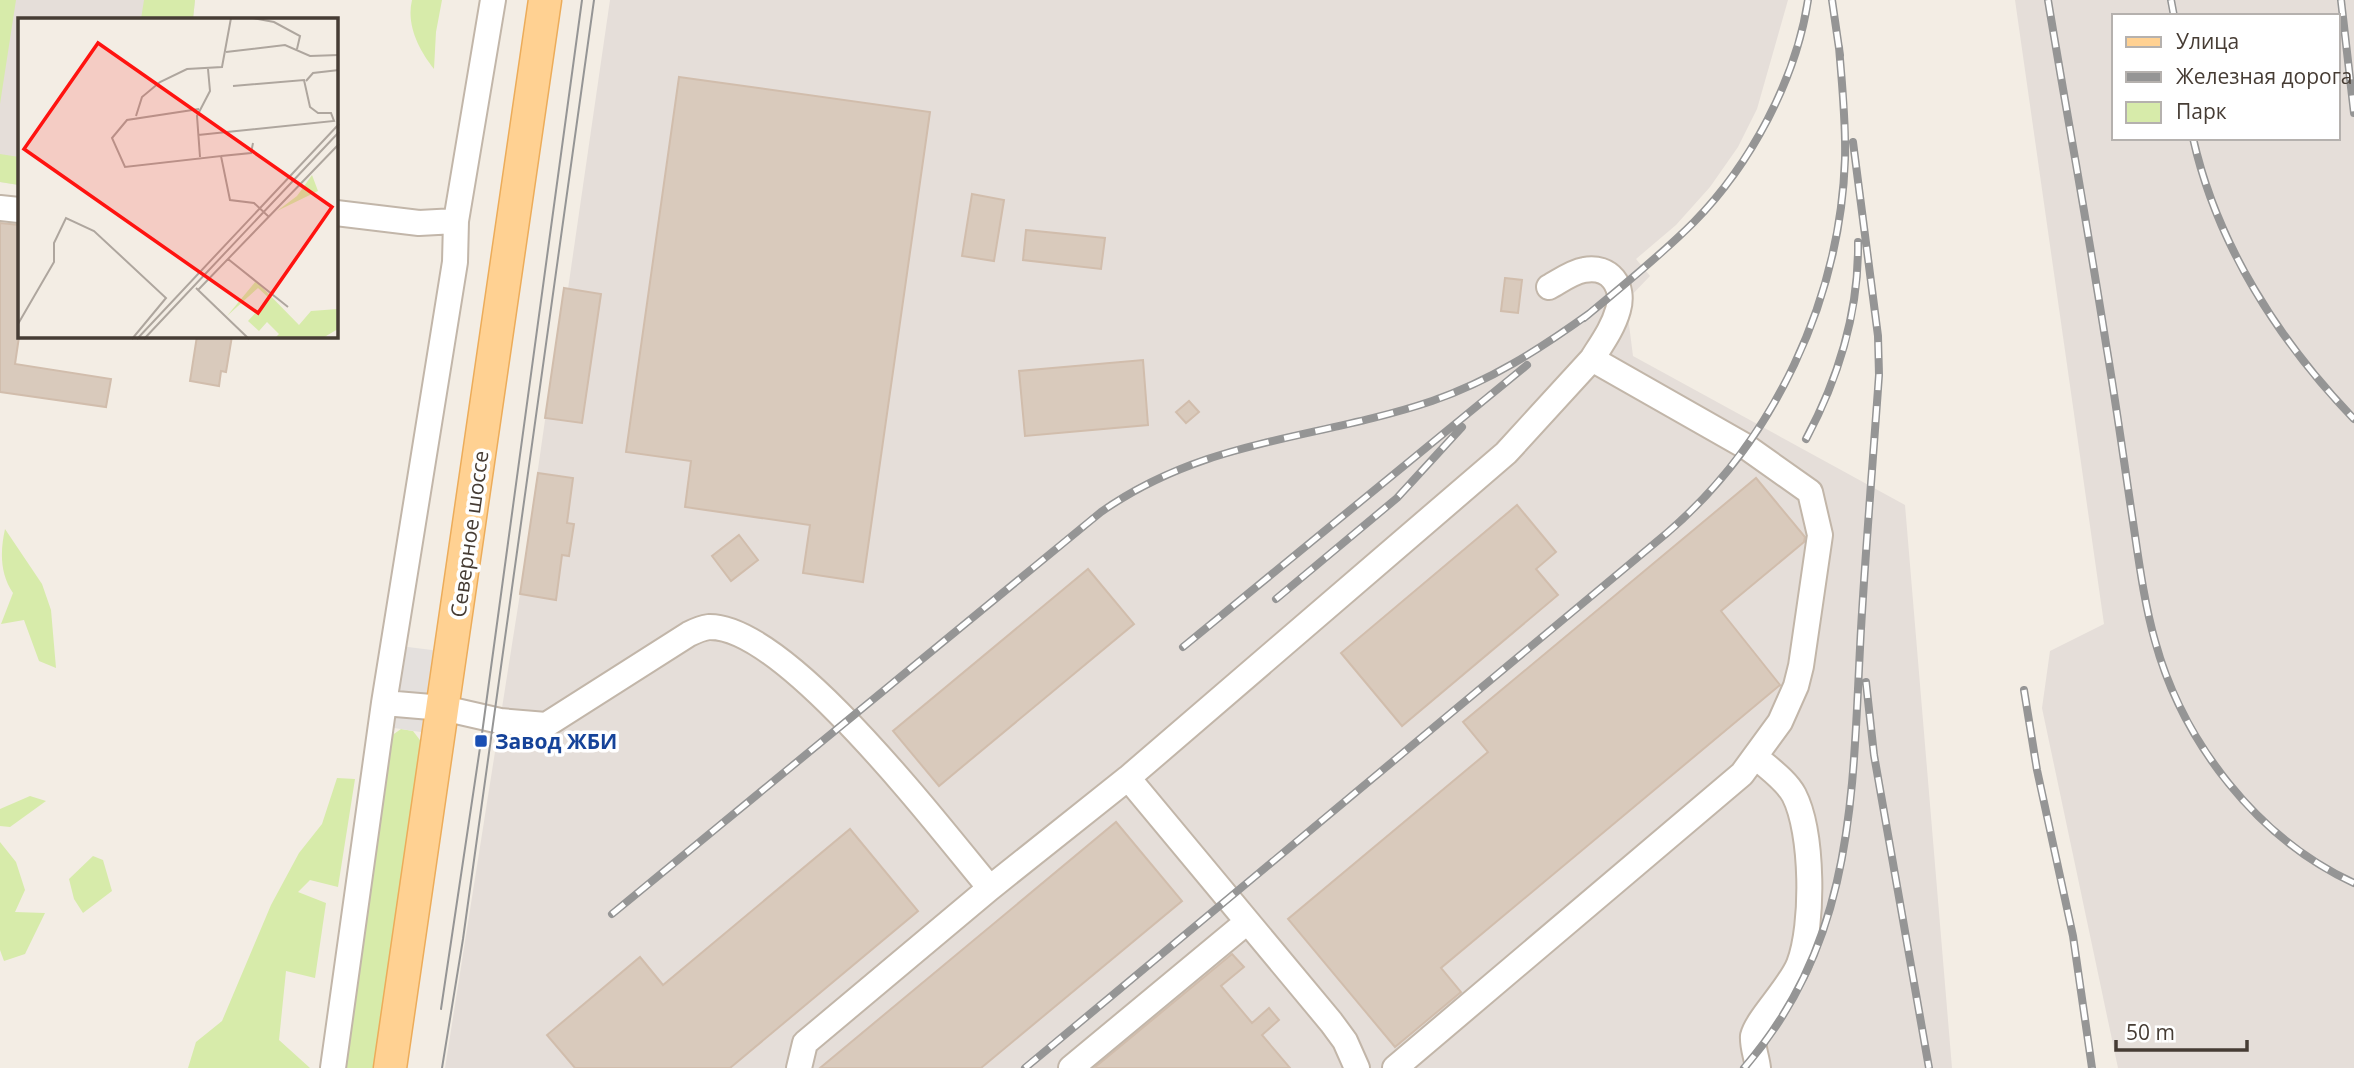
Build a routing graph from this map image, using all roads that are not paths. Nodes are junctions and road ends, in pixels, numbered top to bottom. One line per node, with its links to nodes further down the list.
1 (493, 0): 6 (lane)
2 (545, 0): 10 (main road, Северное шоссе)
3 (0, 208): 4 (lane)
4 (18, 211)
5 (338, 213): 6 (lane)
6 (457, 221): 9 (lane)
7 (1549, 286): 8 (lane)
8 (1592, 359): 11 (lane); 12 (lane)
9 (384, 703): 10 (lane); 15 (lane)
10 (443, 708): 13 (lane); 16 (main road, Северное шоссе)
11 (1756, 757): 20 (lane); 21 (lane)
12 (1128, 778): 13 (lane); 14 (lane)
13 (990, 888): 17 (lane)
14 (1247, 922): 18 (lane); 19 (lane)
15 (333, 1068)
16 (390, 1068)
17 (799, 1068)
18 (1071, 1068)
19 (1357, 1068)
20 (1395, 1068)
21 (1758, 1068)

